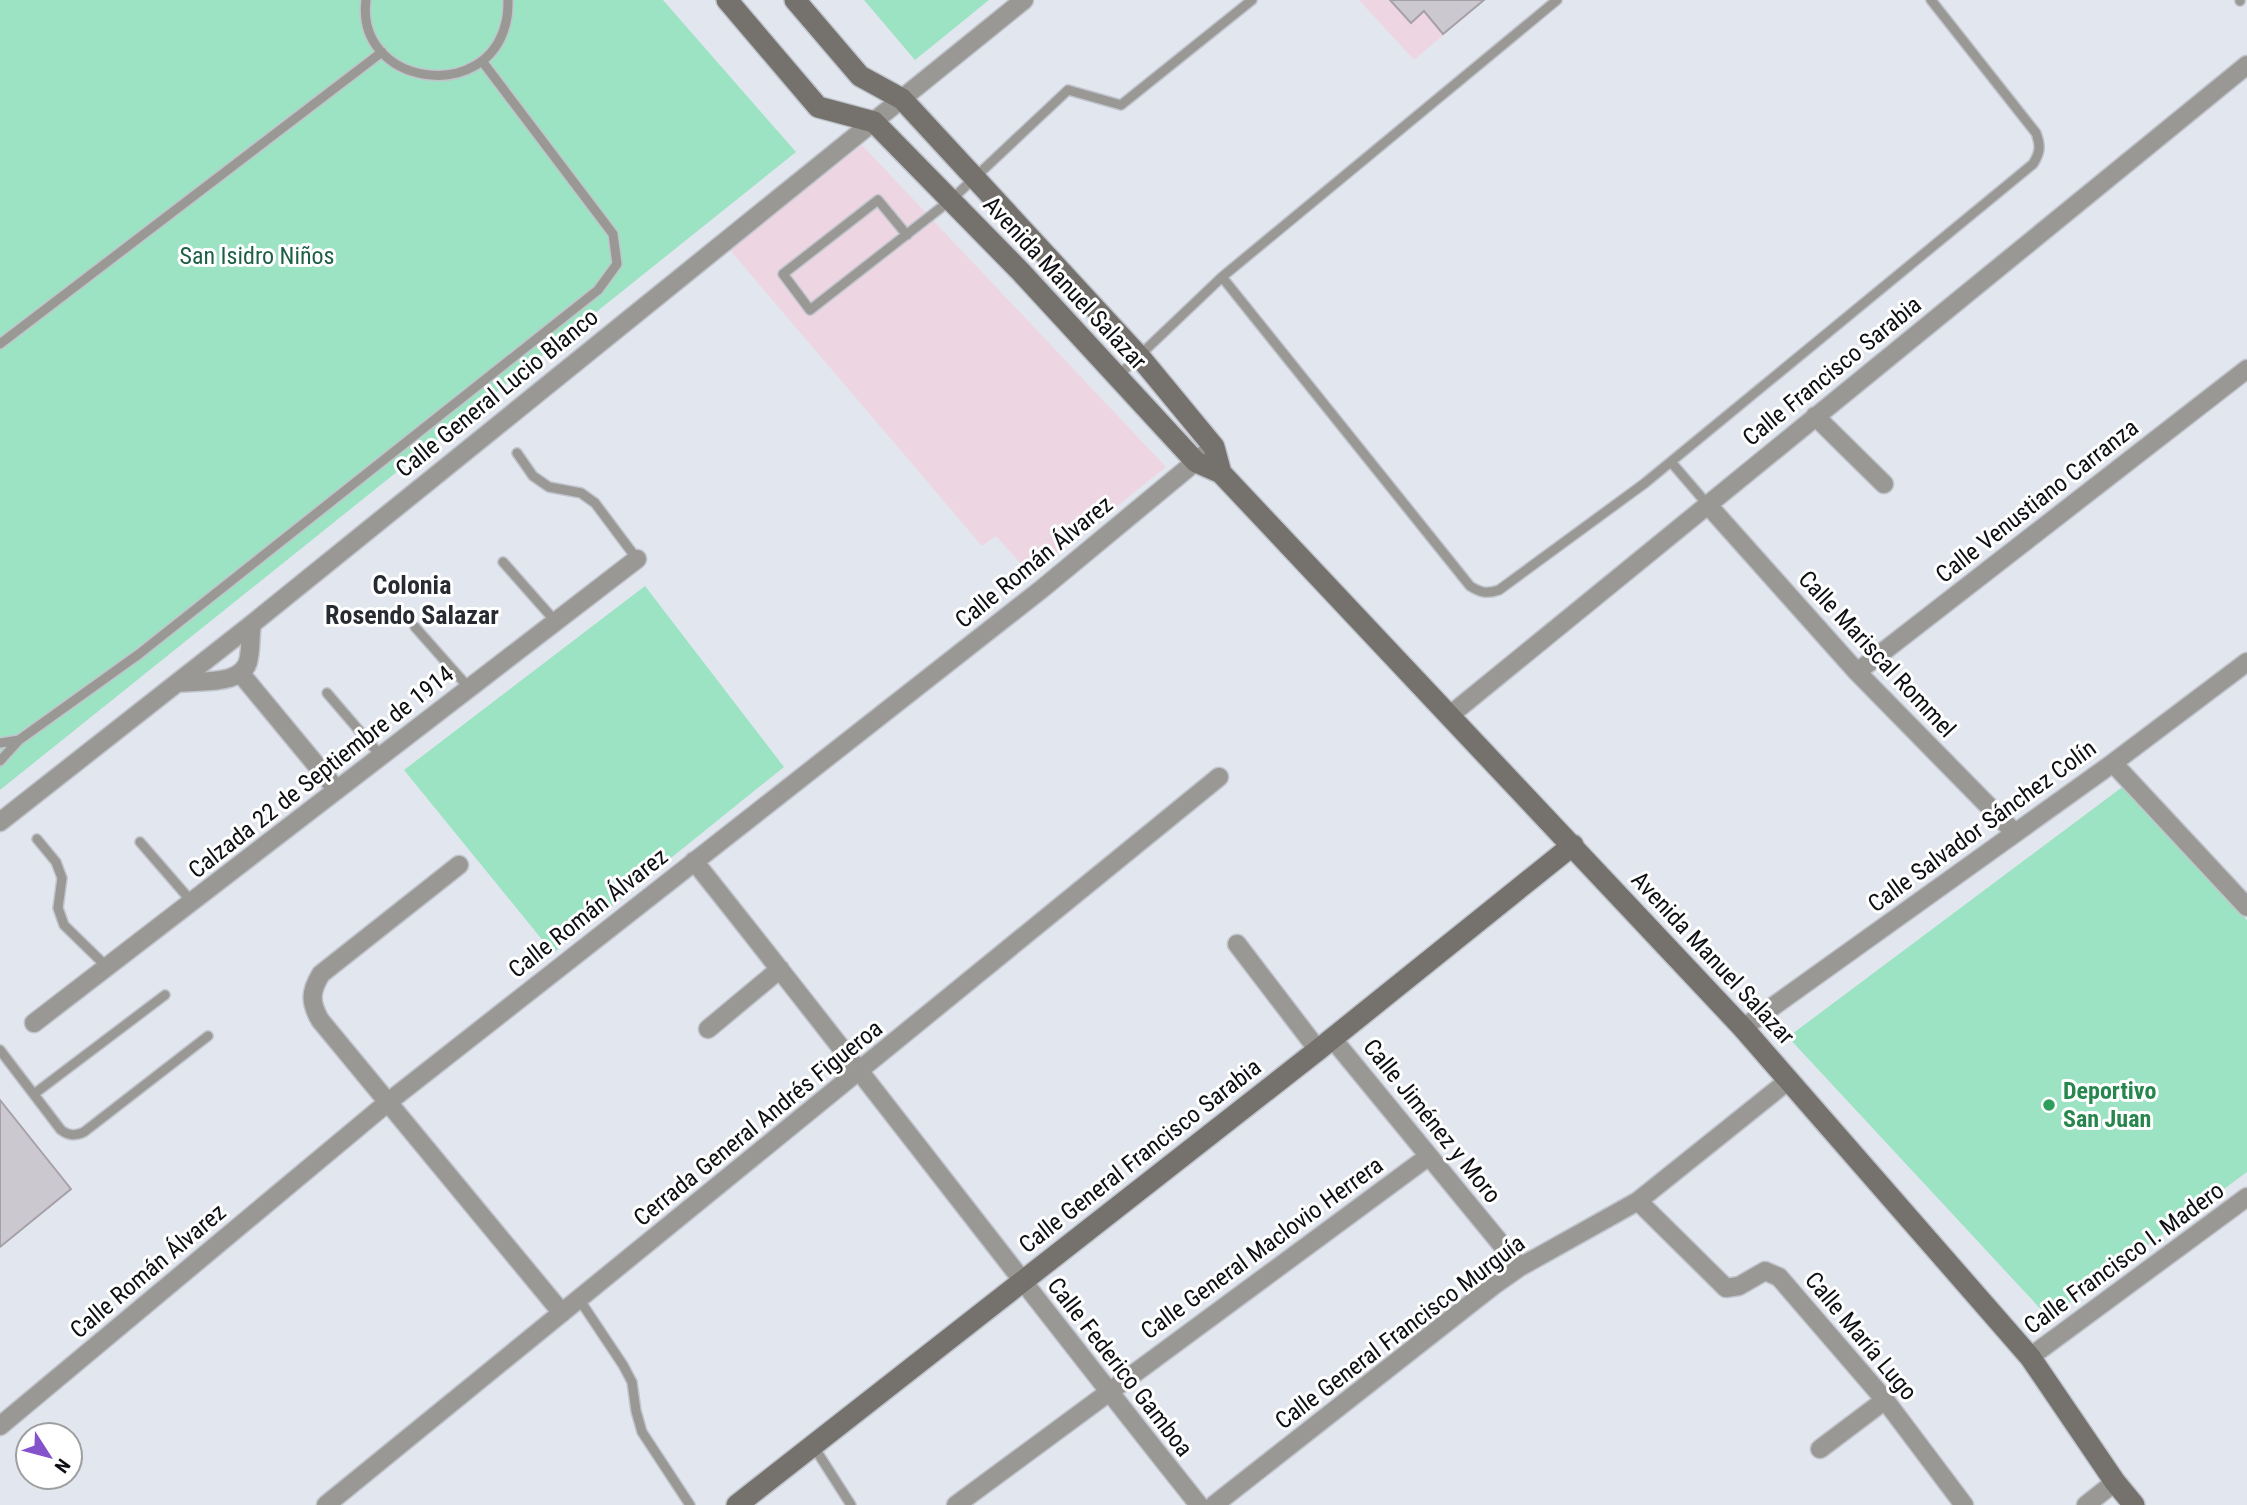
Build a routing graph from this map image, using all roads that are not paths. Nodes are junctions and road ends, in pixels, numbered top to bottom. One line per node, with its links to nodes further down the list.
1 (366, 0): 9 (lane)
2 (508, 0): 10 (lane)
3 (727, 0): 13 (street)
4 (796, 0): 12 (street, Avenida Manuel Salazar)
5 (1024, 0): 12 (street, Calle General Lucio Blanco)
6 (1252, 0): 14 (lane)
7 (1557, 0): 19 (lane)
8 (1931, 0): 28 (lane)
9 (382, 52): 10 (lane); 20 (lane)
10 (482, 61): 44 (lane)
11 (2247, 65): 24 (street, Calle Francisco Sarabia)
12 (902, 99): 13 (street, Calle General Lucio Blanco); 14 (street, Avenida Manuel Salazar)
13 (874, 122): 15 (street, Avenida Manuel Salazar); 35 (street, Calle General Lucio Blanco)
14 (975, 177): 15 (lane); 17 (street, Avenida Manuel Salazar)
15 (952, 199): 16 (lane); 18 (street, Avenida Manuel Salazar)
16 (907, 235): 16 (lane)
17 (1043, 251): 18 (street); 21 (street, Avenida Manuel Salazar)
18 (1021, 272): 23 (street, Avenida Manuel Salazar)
19 (1222, 277): 21 (lane); 28 (lane)
20 (0, 344)
21 (1139, 355): 23 (lane); 25 (street, Avenida Manuel Salazar)
22 (2247, 369): 38 (street, Calle Venustiano Carranza)
23 (1116, 377): 27 (street, Avenida Manuel Salazar)
24 (1815, 416): 30 (street); 31 (street, Calle Francisco Sarabia)
25 (1214, 447): 27 (street, Calle Román Álvarez); 29 (street, Avenida Manuel Salazar)
26 (517, 453): 32 (lane)
27 (1196, 462): 29 (street, Avenida Manuel Salazar); 56 (street, Calle Román Álvarez)
28 (1671, 462): 31 (lane)
29 (1221, 473): 43 (street, Avenida Manuel Salazar)
30 (1884, 484)
31 (1708, 505): 38 (street, Calle Mariscal Rommel); 43 (street, Calle Francisco Sarabia)
32 (637, 559): 34 (street, Calzada 22 de Septiembre de 1914)
33 (503, 562): 34 (lane)
34 (556, 622): 41 (street, Calzada 22 de Septiembre de 1914)
35 (252, 624): 39 (street); 40 (street, Calle General Lucio Blanco)
36 (415, 627): 41 (lane)
37 (2247, 662): 48 (street, Calle Salvador Sánchez Colín)
38 (1857, 672): 52 (street, Calle Mariscal Rommel)
39 (241, 674): 40 (street); 50 (street)
40 (177, 683): 51 (street, Calle General Lucio Blanco)
41 (469, 688): 46 (street, Calzada 22 de Septiembre de 1914)
42 (327, 693): 46 (lane)
43 (1449, 716): 55 (street, Avenida Manuel Salazar)
44 (19, 740): 45 (lane); 47 (lane)
45 (0, 743)
46 (381, 756): 50 (street, Calzada 22 de Septiembre de 1914)
47 (0, 761)
48 (2113, 763): 52 (street, Calle Salvador Sánchez Colín); 59 (street)
49 (1219, 778): 70 (street, Cerrada General Andrés Figueroa)
50 (337, 790): 58 (street, Calzada 22 de Septiembre de 1914)
51 (0, 822)
52 (2014, 832): 65 (street, Calle Salvador Sánchez Colín)
53 (37, 839): 61 (lane)
54 (140, 842): 58 (lane)
55 (1573, 845): 65 (street, Avenida Manuel Salazar); 68 (street, Calle General Francisco Sarabia)
56 (694, 861): 62 (street, Calle Federico Gamboa); 73 (street, Calle Román Álvarez)
57 (460, 865): 73 (street)
58 (192, 902): 61 (street, Calzada 22 de Septiembre de 1914)
59 (2247, 907)
60 (1237, 944): 68 (street, Calle Jiménez y Moro)
61 (107, 967): 64 (street, Calzada 22 de Septiembre de 1914)
62 (780, 969): 66 (street); 70 (street, Calle Federico Gamboa)
63 (165, 995): 72 (lane)
64 (34, 1023)
65 (1743, 1028): 71 (street, Avenida Manuel Salazar)
66 (708, 1029)
67 (208, 1036): 72 (lane)
68 (1325, 1044): 74 (street, Calle Jiménez y Moro); 78 (street, Calle General Francisco Sarabia)
69 (0, 1050): 72 (lane)
70 (861, 1071): 78 (street, Calle Federico Gamboa); 79 (street, Cerrada General Andrés Figueroa)
71 (1789, 1080): 76 (street, Calle General Francisco Murguía); 81 (street, Avenida Manuel Salazar)
72 (34, 1094)
73 (387, 1103): 80 (street); 84 (street, Calle Román Álvarez)
74 (1429, 1156): 77 (street, Calle Jiménez y Moro); 82 (street, Calle General Maclovio Herrera)
75 (2247, 1197): 81 (street, Calle Francisco I. Madero)
76 (1638, 1201): 77 (street, Calle General Francisco Murguía); 83 (street, Calle María Lugo)
77 (1520, 1267): 94 (street, Calle General Francisco Murguía)
78 (1022, 1282): 82 (street, Calle Federico Gamboa); 85 (street, Calle General Francisco Sarabia)
79 (579, 1299): 80 (street, Cerrada General Andrés Figueroa); 89 (lane)
80 (562, 1313): 88 (street, Cerrada General Andrés Figueroa)
81 (2029, 1357): 87 (street, Avenida Manuel Salazar)
82 (1109, 1392): 92 (street, Calle General Maclovio Herrera); 93 (street, Calle Federico Gamboa)
83 (1885, 1400): 86 (street); 95 (street, Calle María Lugo)
84 (0, 1426)
85 (814, 1447): 90 (street, Calle General Francisco Sarabia); 91 (lane)
86 (1819, 1449)
87 (2115, 1482): 96 (street); 97 (street, Avenida Manuel Salazar)
88 (326, 1505)
89 (690, 1505)
90 (737, 1505)
91 (851, 1505)
92 (956, 1505)
93 (1199, 1505)
94 (1214, 1505)
95 (1964, 1505)
96 (2086, 1505)
97 (2134, 1505)

